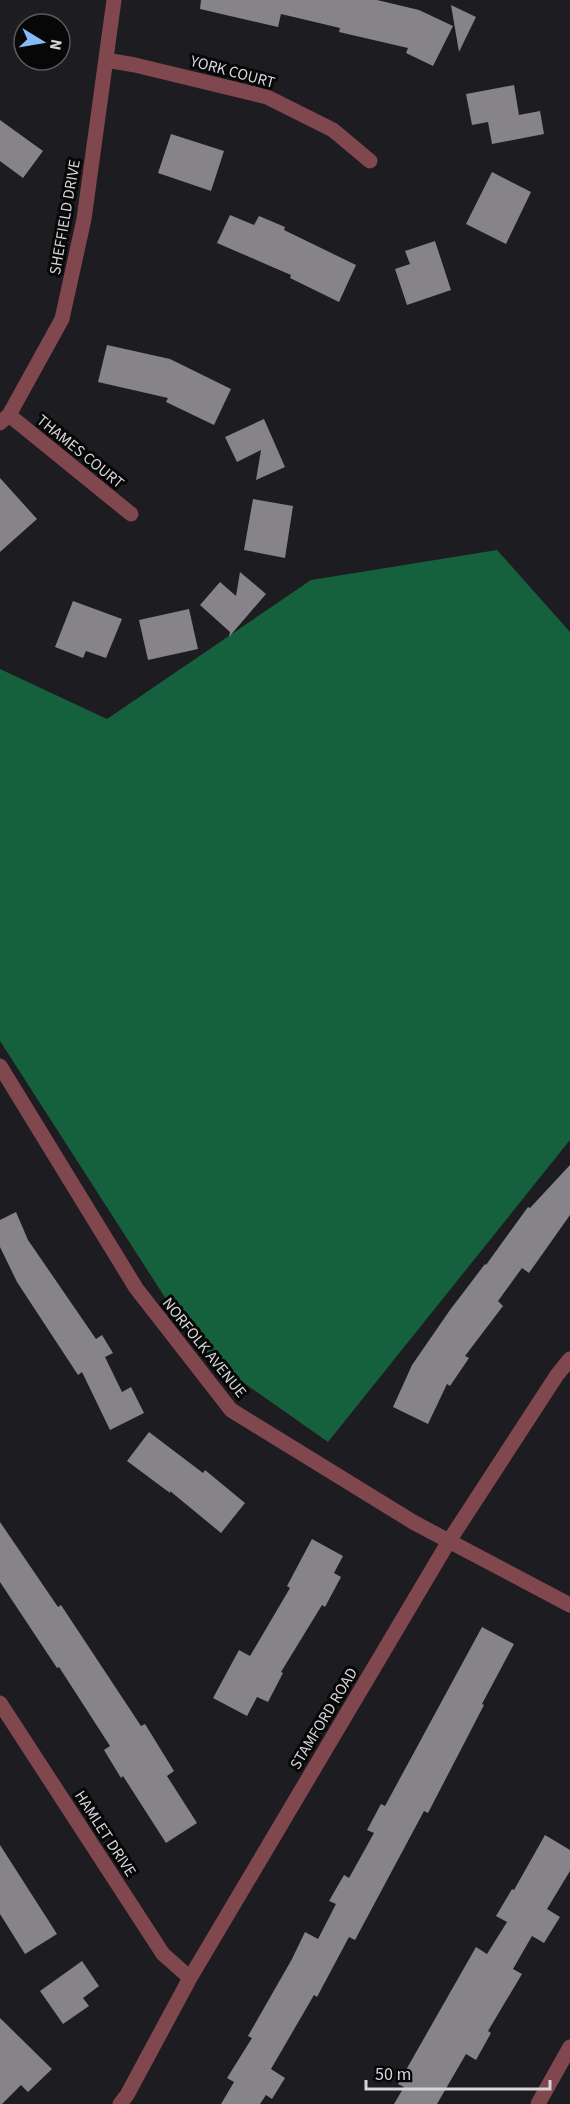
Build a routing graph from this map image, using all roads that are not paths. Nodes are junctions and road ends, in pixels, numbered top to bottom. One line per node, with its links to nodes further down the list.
1 (114, 0): 2 (street, SHEFFIELD DRIVE)
2 (106, 60): 3 (street, YORK COURT); 4 (street, SHEFFIELD DRIVE)
3 (370, 161)
4 (4, 419): 5 (street, THAMES COURT)
5 (131, 514)
6 (0, 1066): 8 (street, NORFOLK AVENUE)
7 (570, 1359): 8 (street, STAMFORD ROAD)
8 (449, 1541): 9 (street, NORFOLK AVENUE); 11 (street, STAMFORD ROAD)
9 (570, 1605)
10 (0, 1702): 11 (street, HAMLET DRIVE)
11 (190, 1978): 13 (street, STAMFORD ROAD)
12 (570, 2047): 14 (street)
13 (120, 2104)
14 (538, 2104)

